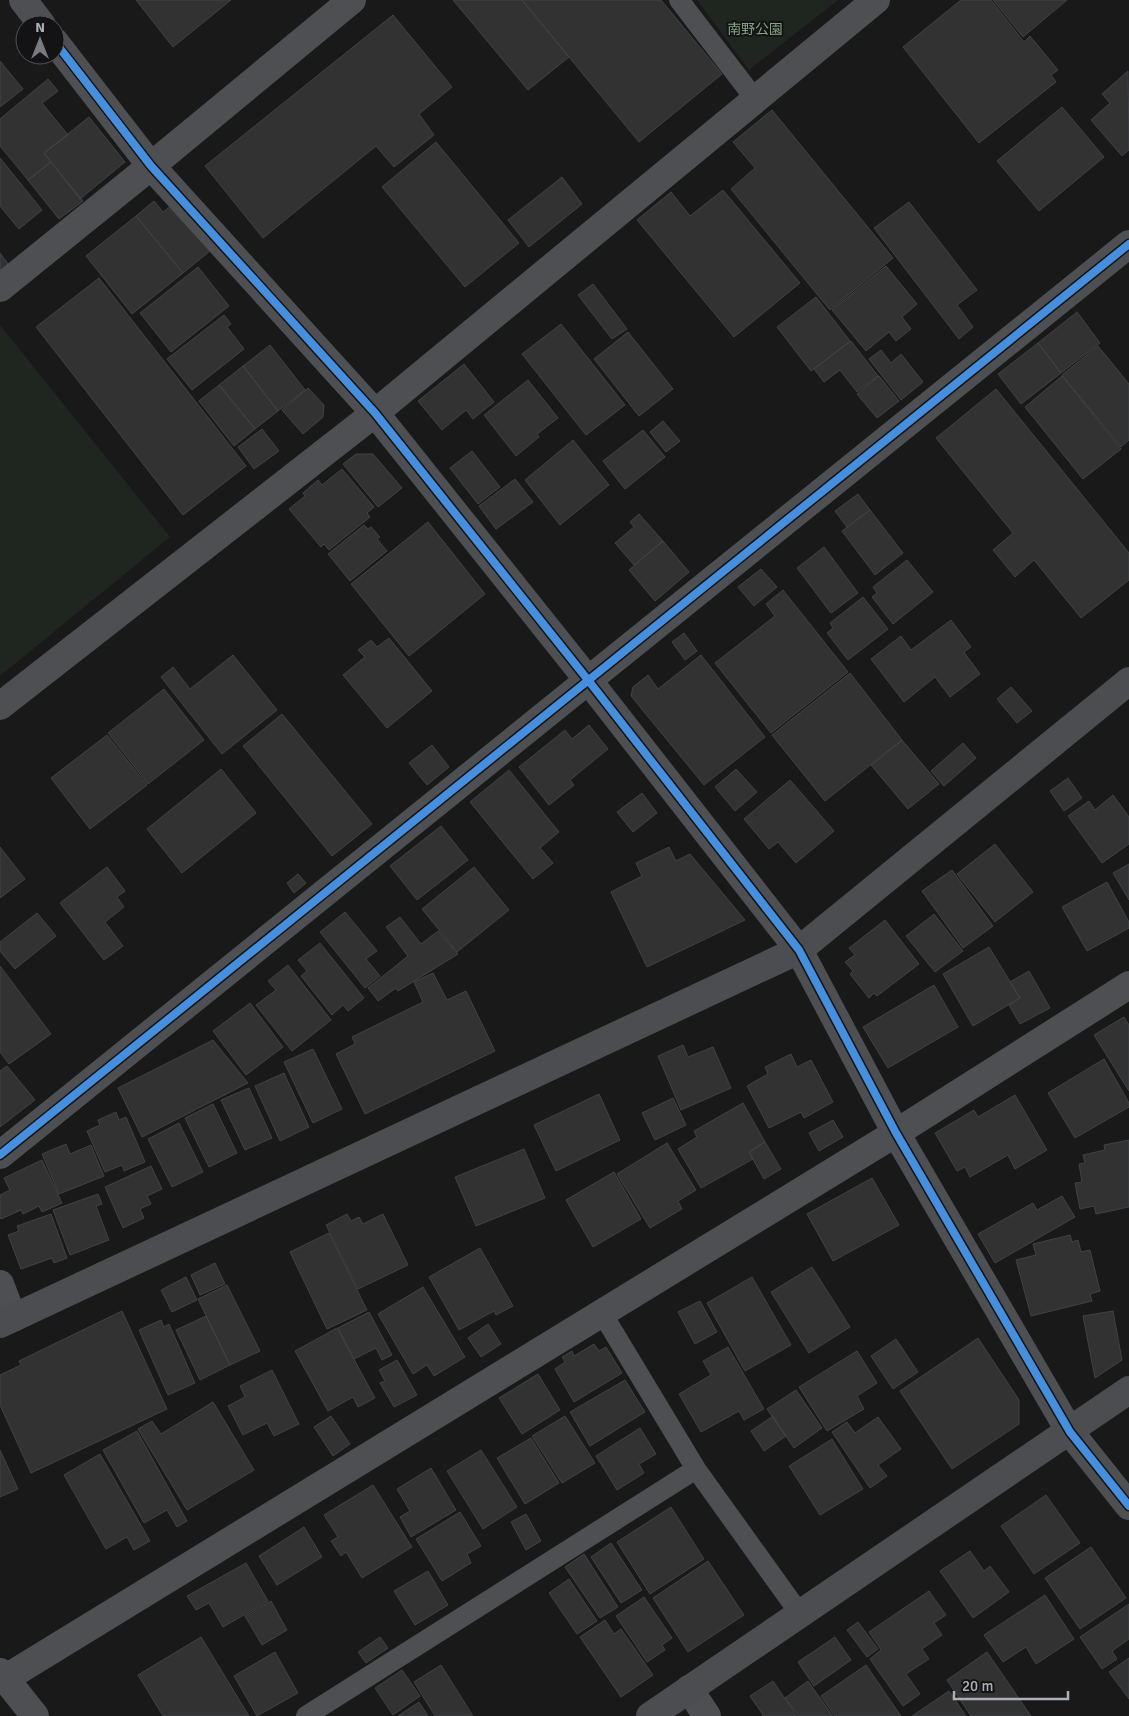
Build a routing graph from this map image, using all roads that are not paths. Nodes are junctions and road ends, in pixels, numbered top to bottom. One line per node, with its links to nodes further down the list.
1 (22, 0): 5 (street)
2 (352, 0): 8 (street)
3 (679, 0): 7 (lane)
4 (876, 0): 7 (street)
5 (34, 15)
6 (65, 55): 8 (street)
7 (755, 99): 11 (street)
8 (151, 166): 10 (street); 11 (street)
9 (1129, 244): 12 (street)
10 (0, 288)
11 (375, 414): 12 (street); 14 (street)
12 (588, 680): 15 (street); 18 (street)
13 (1129, 681): 15 (street)
14 (0, 706)
15 (799, 950): 17 (street); 21 (street)
16 (1129, 985): 17 (street)
17 (896, 1133): 20 (street); 23 (street)
18 (0, 1155)
19 (0, 1284): 21 (street)
20 (602, 1313): 24 (lane); 27 (street)
21 (7, 1321)
22 (1129, 1390): 23 (street)
23 (1070, 1432): 25 (street); 26 (street)
24 (696, 1469): 26 (lane); 30 (lane)
25 (1129, 1506)
26 (800, 1614): 28 (street)
27 (2, 1677): 29 (street)
28 (689, 1690): 31 (street); 32 (street)
29 (35, 1716)
30 (306, 1716)
31 (650, 1716)
32 (707, 1716)

